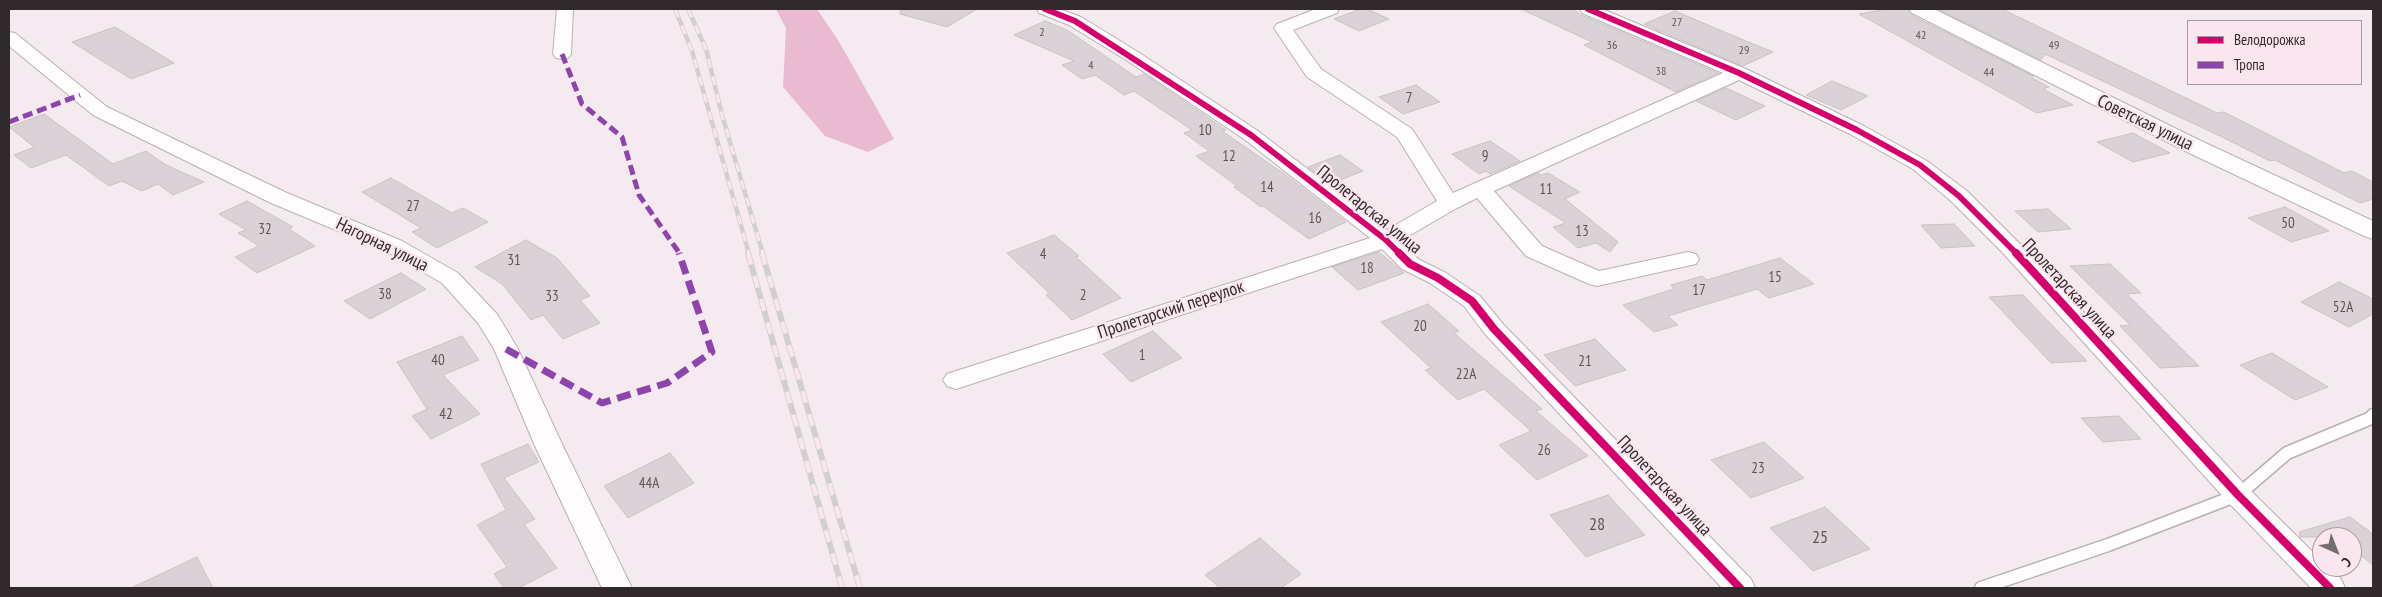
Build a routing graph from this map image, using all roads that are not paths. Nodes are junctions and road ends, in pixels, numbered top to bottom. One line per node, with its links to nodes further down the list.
1 (565, 9): 7 (street)
2 (1045, 9): 12 (street, Пролетарская улица)
3 (1331, 9): 10 (street)
4 (1588, 9): 8 (street, Пролетарская улица)
5 (1919, 9): 11 (main road, Советская улица)
6 (9, 37): 17 (street, Нагорная улица)
7 (562, 54)
8 (1739, 73): 9 (street, Пролетарский переулок); 16 (street, Пролетарская улица)
9 (1481, 189): 10 (street, Пролетарский переулок); 13 (street)
10 (1449, 203): 12 (street, Пролетарский переулок)
11 (2373, 231)
12 (1386, 240): 14 (street, Пролетарский переулок); 18 (street, Пролетарская улица)
13 (1688, 259)
14 (956, 380)
15 (2373, 417): 16 (lane)
16 (2238, 495): 19 (lane); 20 (street, Пролетарская улица)
17 (616, 588)
18 (1740, 588)
19 (1981, 588)
20 (2330, 588)

